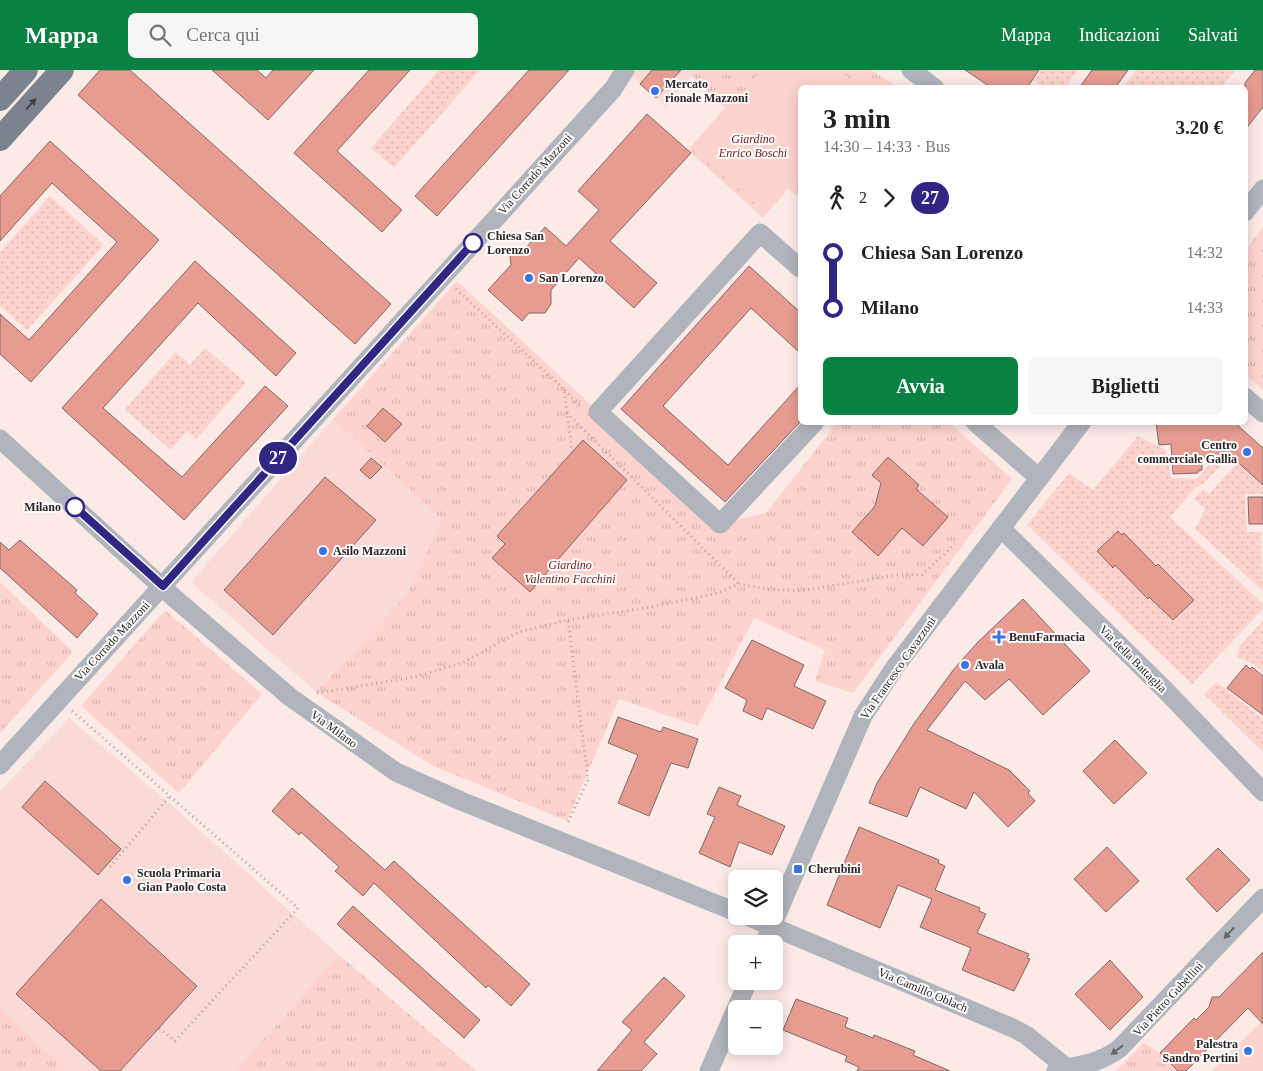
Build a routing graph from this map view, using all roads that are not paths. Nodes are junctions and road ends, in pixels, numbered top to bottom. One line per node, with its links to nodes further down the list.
1 (26, 70): 6 (main road)
2 (62, 70): 7 (main road, one-way to 2)
3 (625, 70): 19 (street, Via Corrado Mazzoni)
4 (911, 70): 5 (street)
5 (931, 85)
6 (0, 98)
7 (0, 139)
8 (1263, 189): 9 (street)
9 (1248, 208)
10 (798, 266): 13 (street)
11 (1248, 400): 12 (street)
12 (1263, 413)
13 (812, 425)
14 (978, 425): 17 (street)
15 (1080, 425): 17 (street, Via Francesco Cavazzoni)
16 (0, 439): 19 (street, Via Milano)
17 (1039, 478): 18 (street, Via Francesco Cavazzoni)
18 (1001, 528): 21 (street, Via della Battaglia); 24 (street, Via Francesco Cavazzoni)
19 (163, 586): 20 (street, Via Corrado Mazzoni); 23 (street, Via Milano)
20 (0, 765)
21 (1263, 792)
22 (1263, 898): 27 (street, Via Pietro Gubellini, one-way to 27)
23 (728, 909)
24 (772, 926): 25 (street, Via Francesco Cavazzoni); 27 (street, Via Camillo Oblach)
25 (768, 935)
26 (728, 1028): 28 (street)
27 (1061, 1069)
28 (710, 1071)

